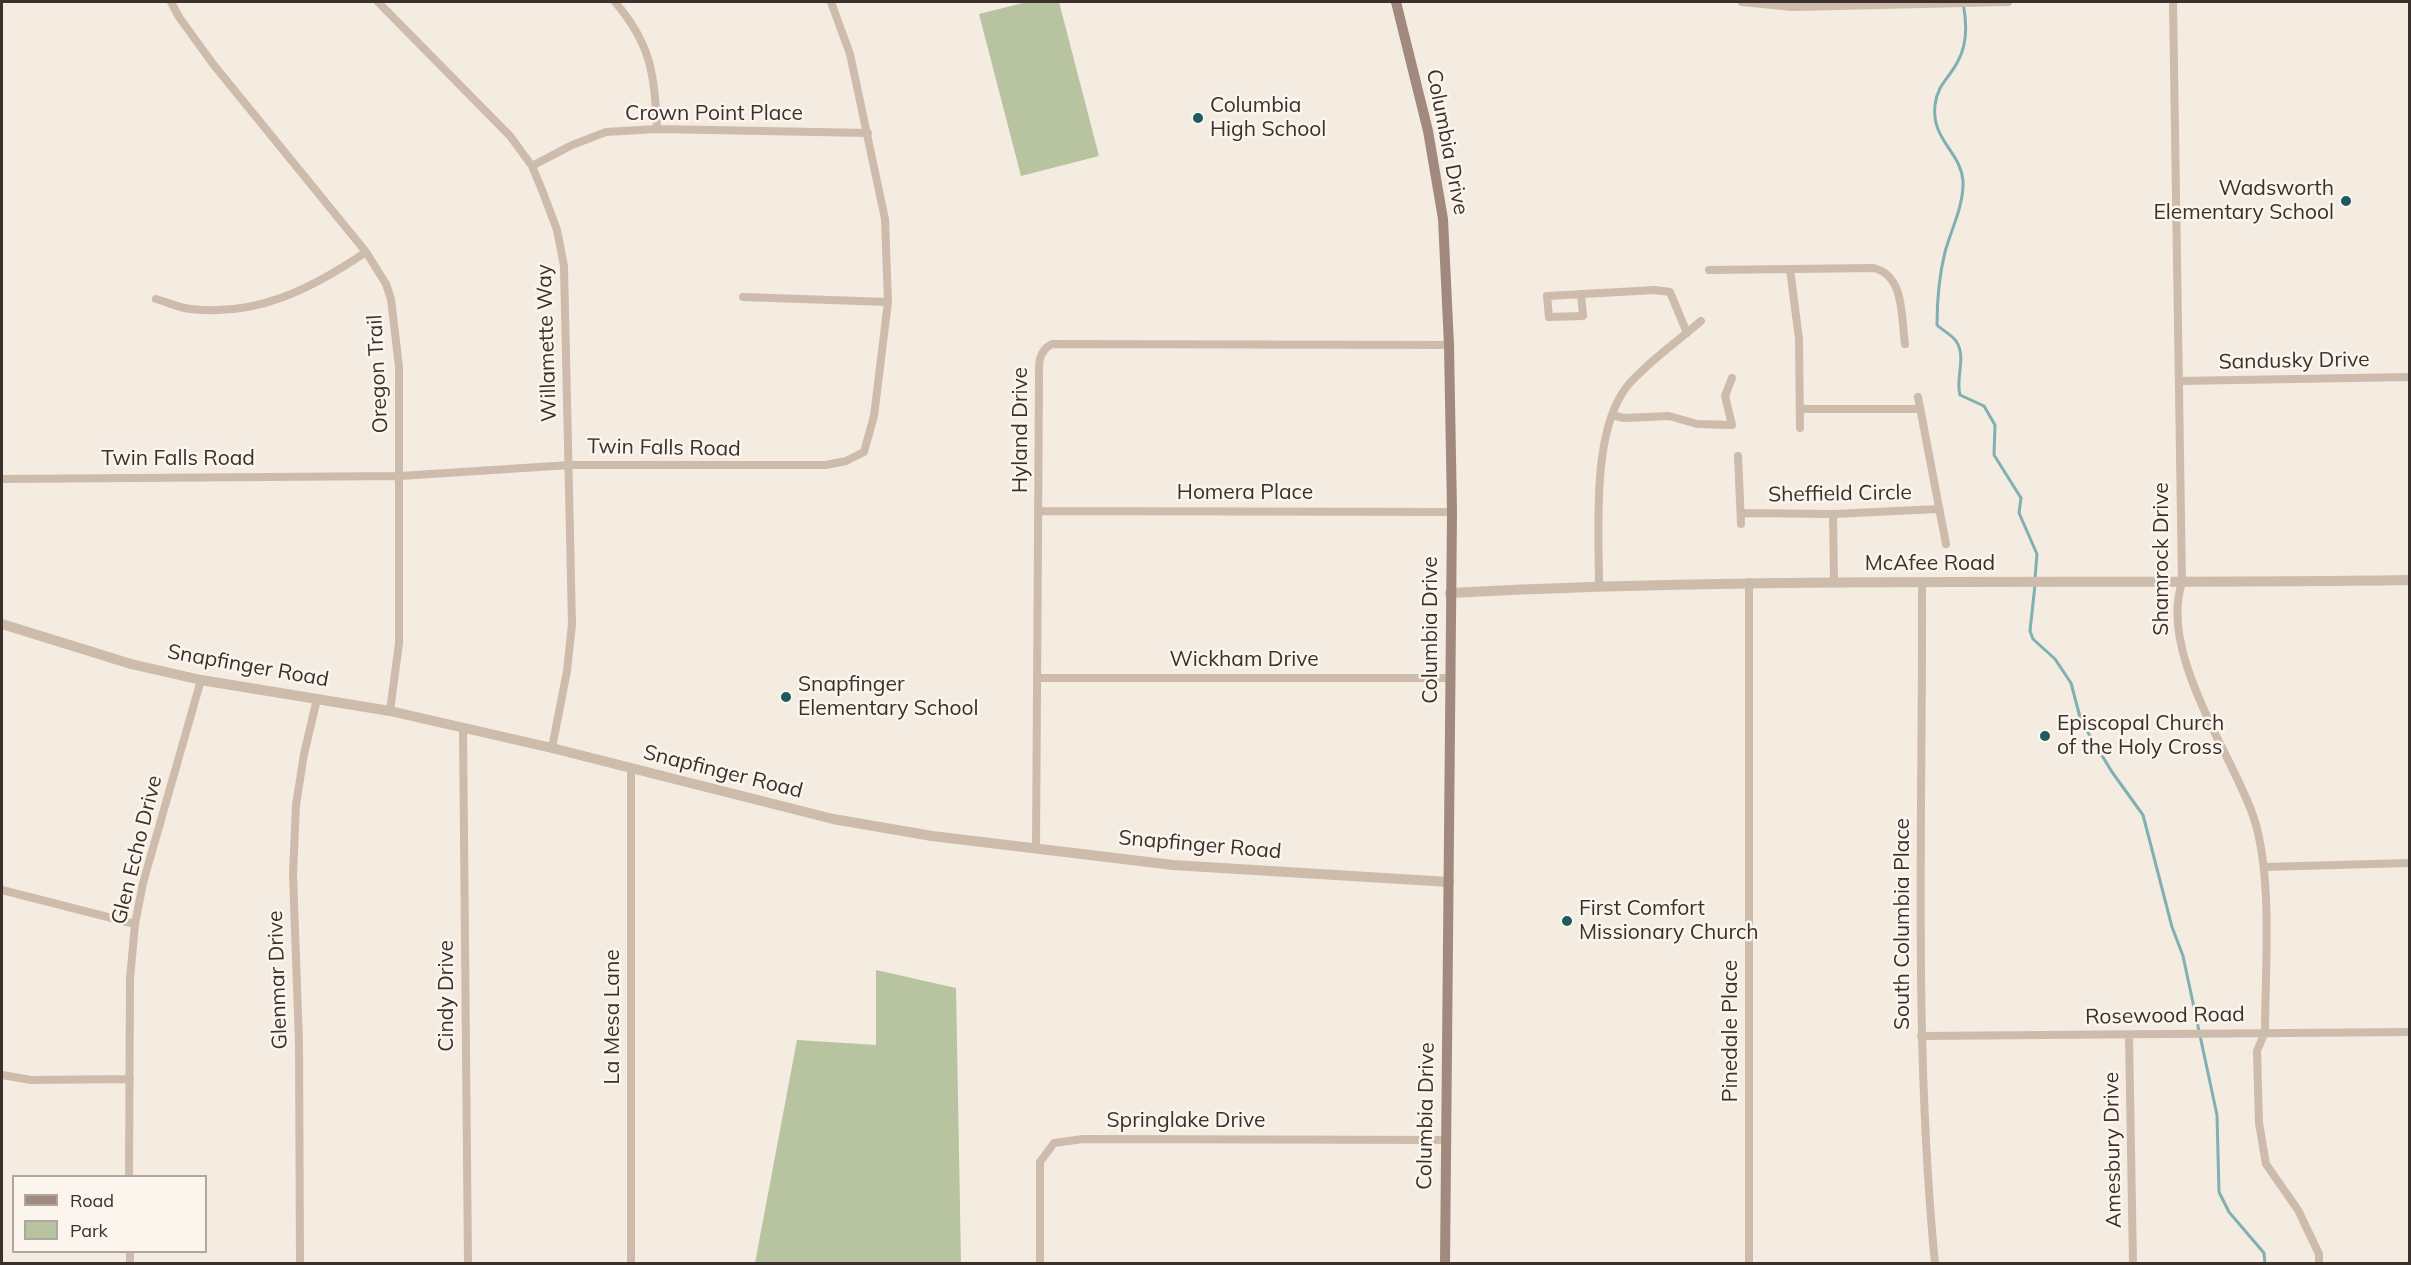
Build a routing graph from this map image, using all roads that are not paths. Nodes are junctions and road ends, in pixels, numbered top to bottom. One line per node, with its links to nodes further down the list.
1 (171, 2): 13 (street, Oregon Trail)
2 (378, 2): 12 (street, Willamette Way)
3 (615, 2): 10 (street)
4 (831, 2): 11 (street, Twin Falls Road)
5 (1396, 2): 23 (main road, Columbia Drive)
6 (1742, 2): 9 (street)
7 (2008, 2): 9 (street)
8 (2173, 2): 26 (street, Shamrock Drive)
9 (1793, 4)
10 (657, 129): 11 (street, Crown Point Place); 12 (street, Crown Point Place)
11 (868, 133): 19 (street, Twin Falls Road)
12 (532, 166): 33 (street, Willamette Way)
13 (366, 252): 18 (street); 34 (street, Oregon Trail)
14 (1790, 269): 15 (street); 22 (street); 28 (street)
15 (1709, 270)
16 (1581, 294): 16 (street); 21 (street)
17 (743, 297): 19 (street)
18 (156, 299)
19 (888, 302): 33 (street, Twin Falls Road)
20 (1701, 321): 21 (street)
21 (1687, 333): 30 (street)
22 (1905, 344)
23 (1449, 345): 37 (street, Hyland Drive); 38 (main road, Columbia Drive)
24 (2409, 377): 26 (street, Sandusky Drive)
25 (1732, 378): 30 (street)
26 (2179, 381): 47 (street, Shamrock Drive)
27 (1918, 397): 29 (street)
28 (1800, 409): 29 (street); 31 (street)
29 (1920, 409): 36 (street)
30 (1612, 416): 48 (street)
31 (1800, 428)
32 (1738, 456): 39 (street)
33 (570, 465): 34 (street, Twin Falls Road); 57 (street, Willamette Way)
34 (400, 476): 35 (street, Twin Falls Road); 55 (street, Oregon Trail)
35 (2, 479)
36 (1940, 509): 40 (street, Sheffield Circle); 42 (street)
37 (1038, 511): 38 (street, Homera Place); 51 (street, Hyland Drive)
38 (1452, 512): 49 (main road, Columbia Drive)
39 (1741, 513): 40 (street, Sheffield Circle); 41 (street)
40 (1833, 514): 45 (street)
41 (1741, 524)
42 (1946, 544)
43 (2409, 580): 47 (street, McAfee Road)
44 (1749, 582): 45 (street, McAfee Road); 48 (street, McAfee Road); 78 (street, Pinedale Place)
45 (1834, 583): 46 (street, McAfee Road)
46 (1922, 584): 47 (street, McAfee Road); 68 (street, South Columbia Place)
47 (2182, 584): 61 (street, Shamrock Drive)
48 (1599, 585): 49 (street, McAfee Road)
49 (1450, 593): 52 (main road, Columbia Drive)
50 (2, 624): 53 (street, Snapfinger Road)
51 (1038, 678): 52 (street, Wickham Drive); 59 (street, Hyland Drive)
52 (1450, 678): 62 (main road, Columbia Drive)
53 (201, 680): 54 (street, Snapfinger Road); 64 (street, Glen Echo Drive)
54 (317, 699): 55 (street, Snapfinger Road); 73 (street, Glenmar Drive)
55 (390, 711): 56 (street, Snapfinger Road)
56 (463, 729): 57 (street, Snapfinger Road); 74 (street, Cindy Drive)
57 (552, 748): 58 (street, Snapfinger Road)
58 (631, 770): 59 (street, Snapfinger Road); 75 (street, La Mesa Lane)
59 (1036, 848): 62 (street, Snapfinger Road)
60 (2409, 863): 61 (street)
61 (2264, 867): 65 (street, Shamrock Drive)
62 (1449, 882): 71 (main road, Columbia Drive)
63 (2, 890): 64 (street)
64 (135, 924): 70 (street, Glen Echo Drive)
65 (2265, 1032): 66 (street, Rosewood Road); 67 (street, Rosewood Road); 81 (street, Shamrock Drive)
66 (2409, 1032)
67 (2129, 1035): 68 (street, Rosewood Road); 80 (street, Amesbury Drive)
68 (1922, 1036): 79 (street, South Columbia Place)
69 (2, 1075): 70 (street)
70 (130, 1079): 72 (street, Glen Echo Drive)
71 (1445, 1140): 76 (street, Springlake Drive); 77 (main road, Columbia Drive)
72 (129, 1175)
73 (300, 1263)
74 (468, 1263)
75 (632, 1263)
76 (1040, 1263)
77 (1445, 1263)
78 (1749, 1263)
79 (1935, 1263)
80 (2133, 1263)
81 (2319, 1263)

